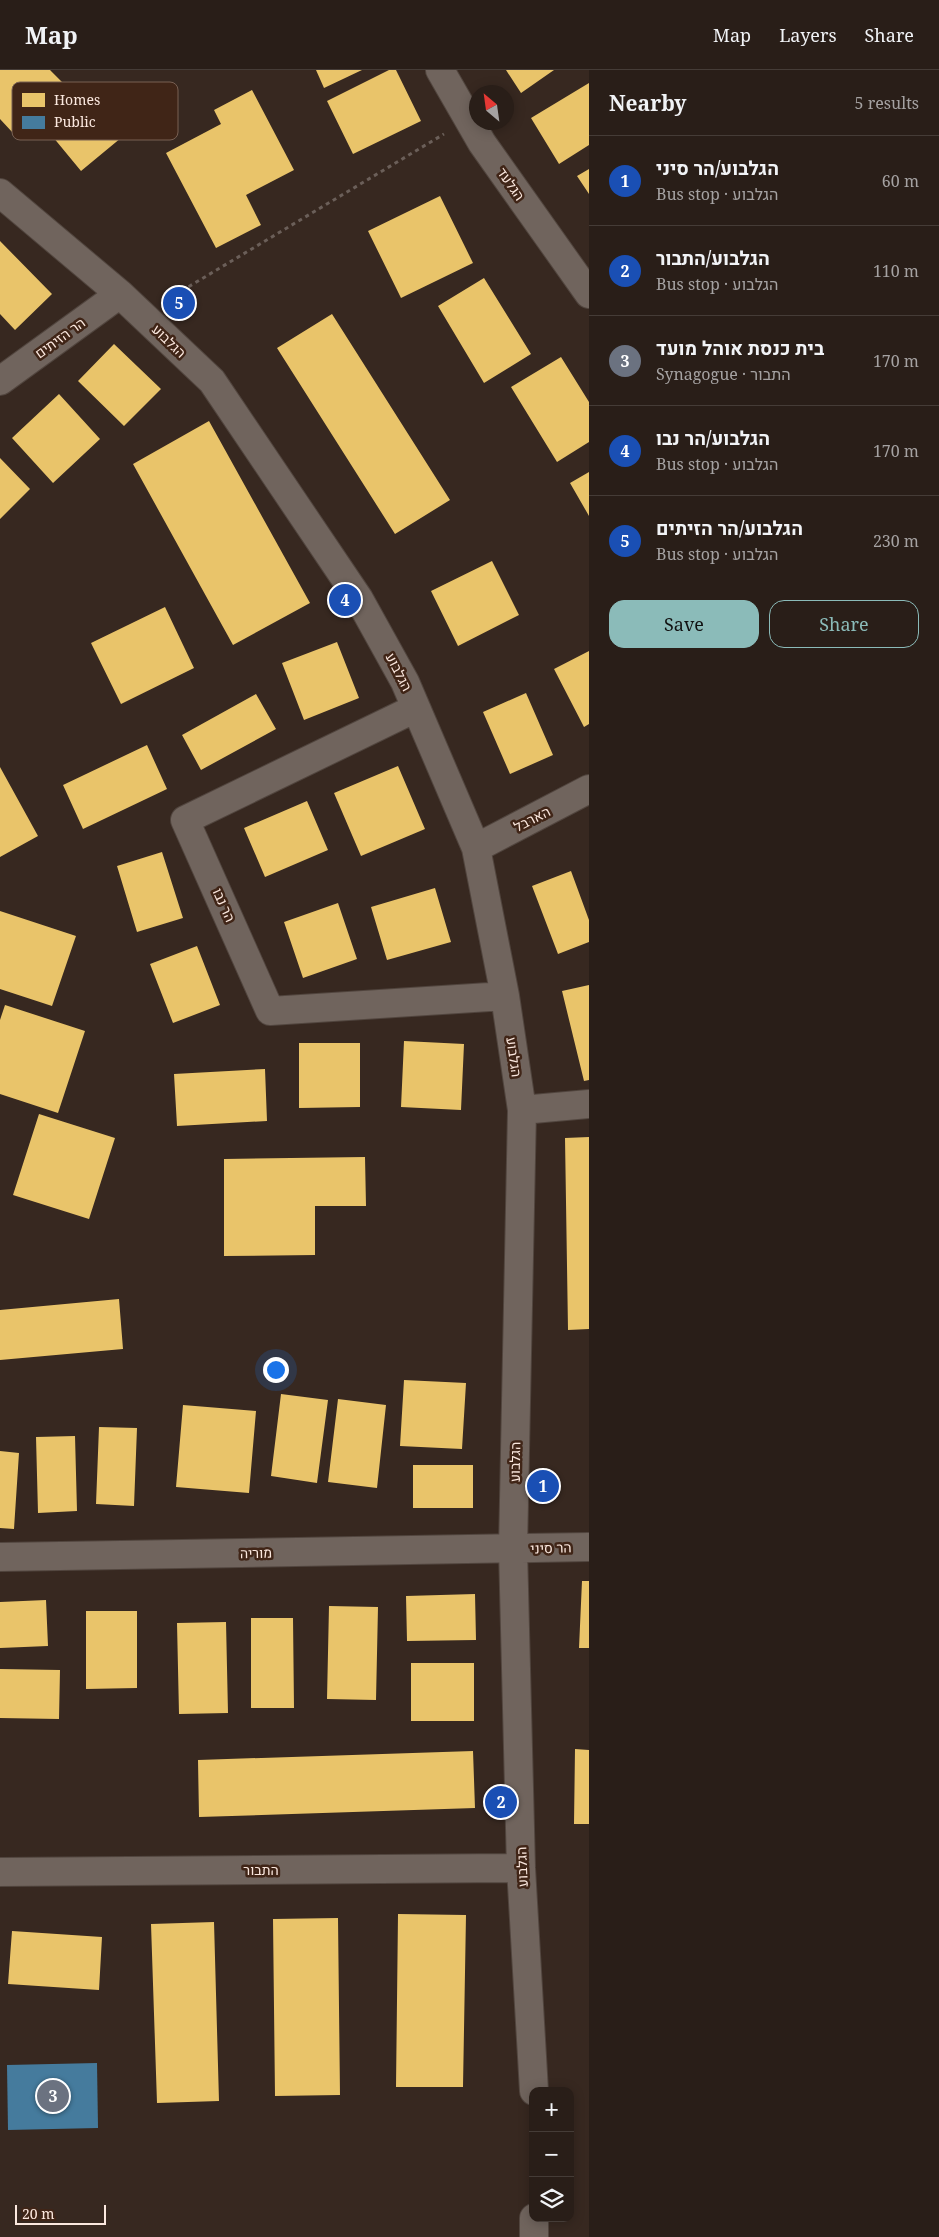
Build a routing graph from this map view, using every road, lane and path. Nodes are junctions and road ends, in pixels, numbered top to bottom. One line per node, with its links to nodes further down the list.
1 (440, 70): 2 (street, הגלעד)
2 (469, 119): 7 (path)
3 (475, 130): 6 (street, הגלעד)
4 (0, 193): 5 (street, הגלבוע)
5 (120, 294): 7 (street, הגלבוע); 8 (street, הר הזיתים)
6 (589, 294)
7 (142, 315): 9 (street, הגלבוע)
8 (0, 381)
9 (416, 708): 11 (street, הגלבוע); 12 (street, הר נבו)
10 (589, 789): 11 (street, הארבל)
11 (476, 848): 12 (street, הגלבוע)
12 (505, 996): 14 (street, הגלבוע)
13 (589, 1104): 14 (street)
14 (522, 1110): 16 (street, הגלבוע)
15 (589, 1547): 16 (street, הר סיני)
16 (513, 1549): 17 (street, מוריה); 18 (street, הגלבוע)
17 (0, 1557)
18 (521, 1868): 19 (street, התבור); 20 (street, הגלבוע)
19 (0, 1872)
20 (534, 2087)
21 (534, 2222): 22 (street)
22 (534, 2237)

